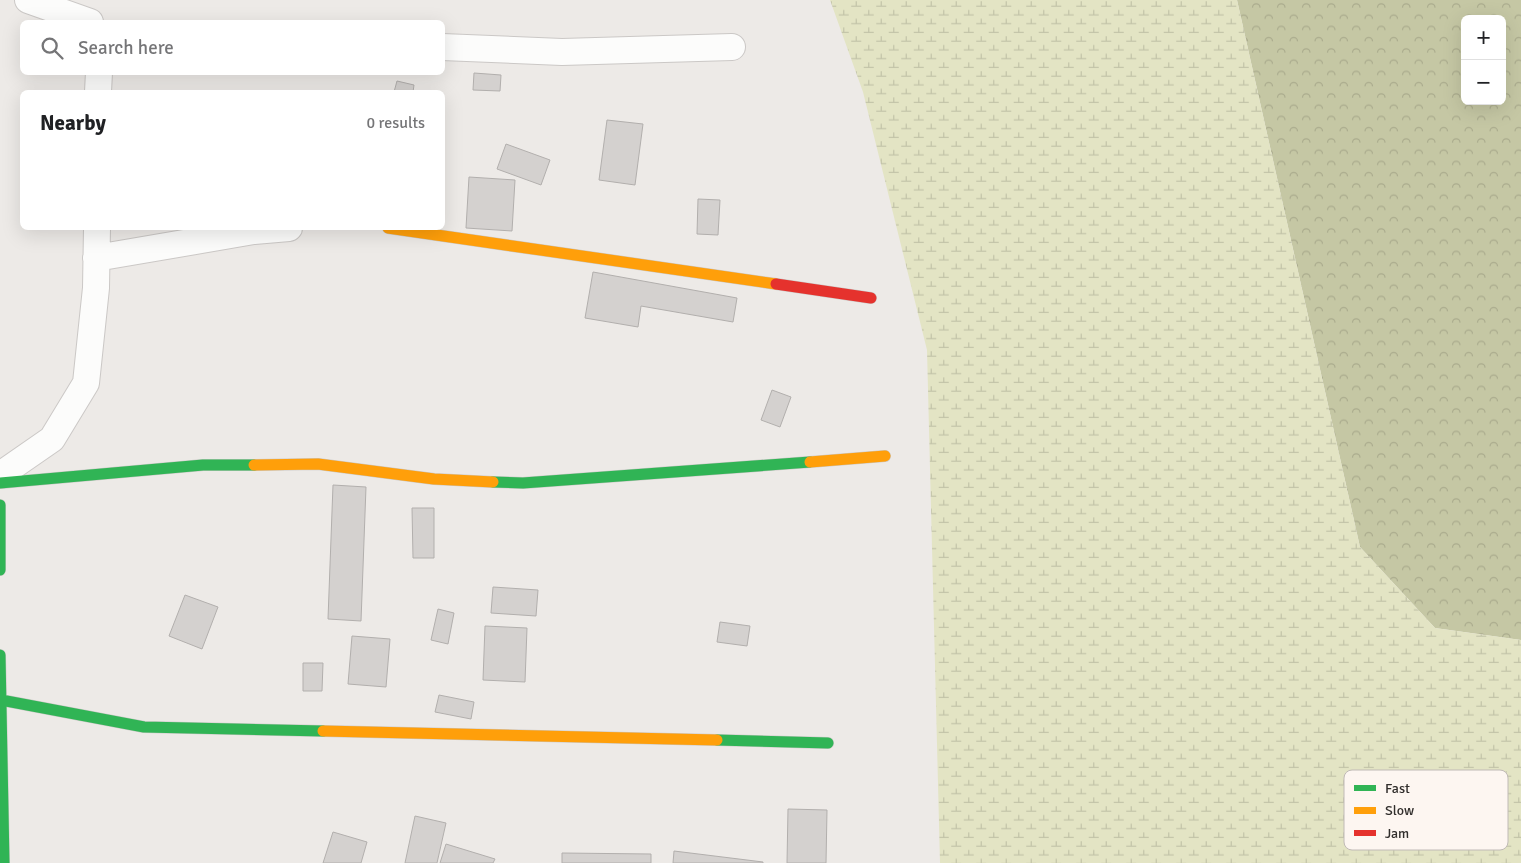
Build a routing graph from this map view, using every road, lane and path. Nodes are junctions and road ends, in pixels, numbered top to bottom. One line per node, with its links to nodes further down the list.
1 (28, 0): 2 (street)
2 (84, 20)
3 (445, 47): 4 (street)
4 (732, 47)
5 (99, 75): 6 (street)
6 (98, 90)
7 (97, 230): 10 (street)
8 (266, 230): 10 (street)
9 (402, 230): 11 (street)
10 (96, 258): 13 (street)
11 (872, 298)
12 (885, 456): 14 (street)
13 (0, 475)
14 (0, 484)
15 (0, 505): 16 (street)
16 (0, 570)
17 (0, 655): 18 (street)
18 (1, 700): 19 (street); 20 (street)
19 (828, 743)
20 (4, 863)

